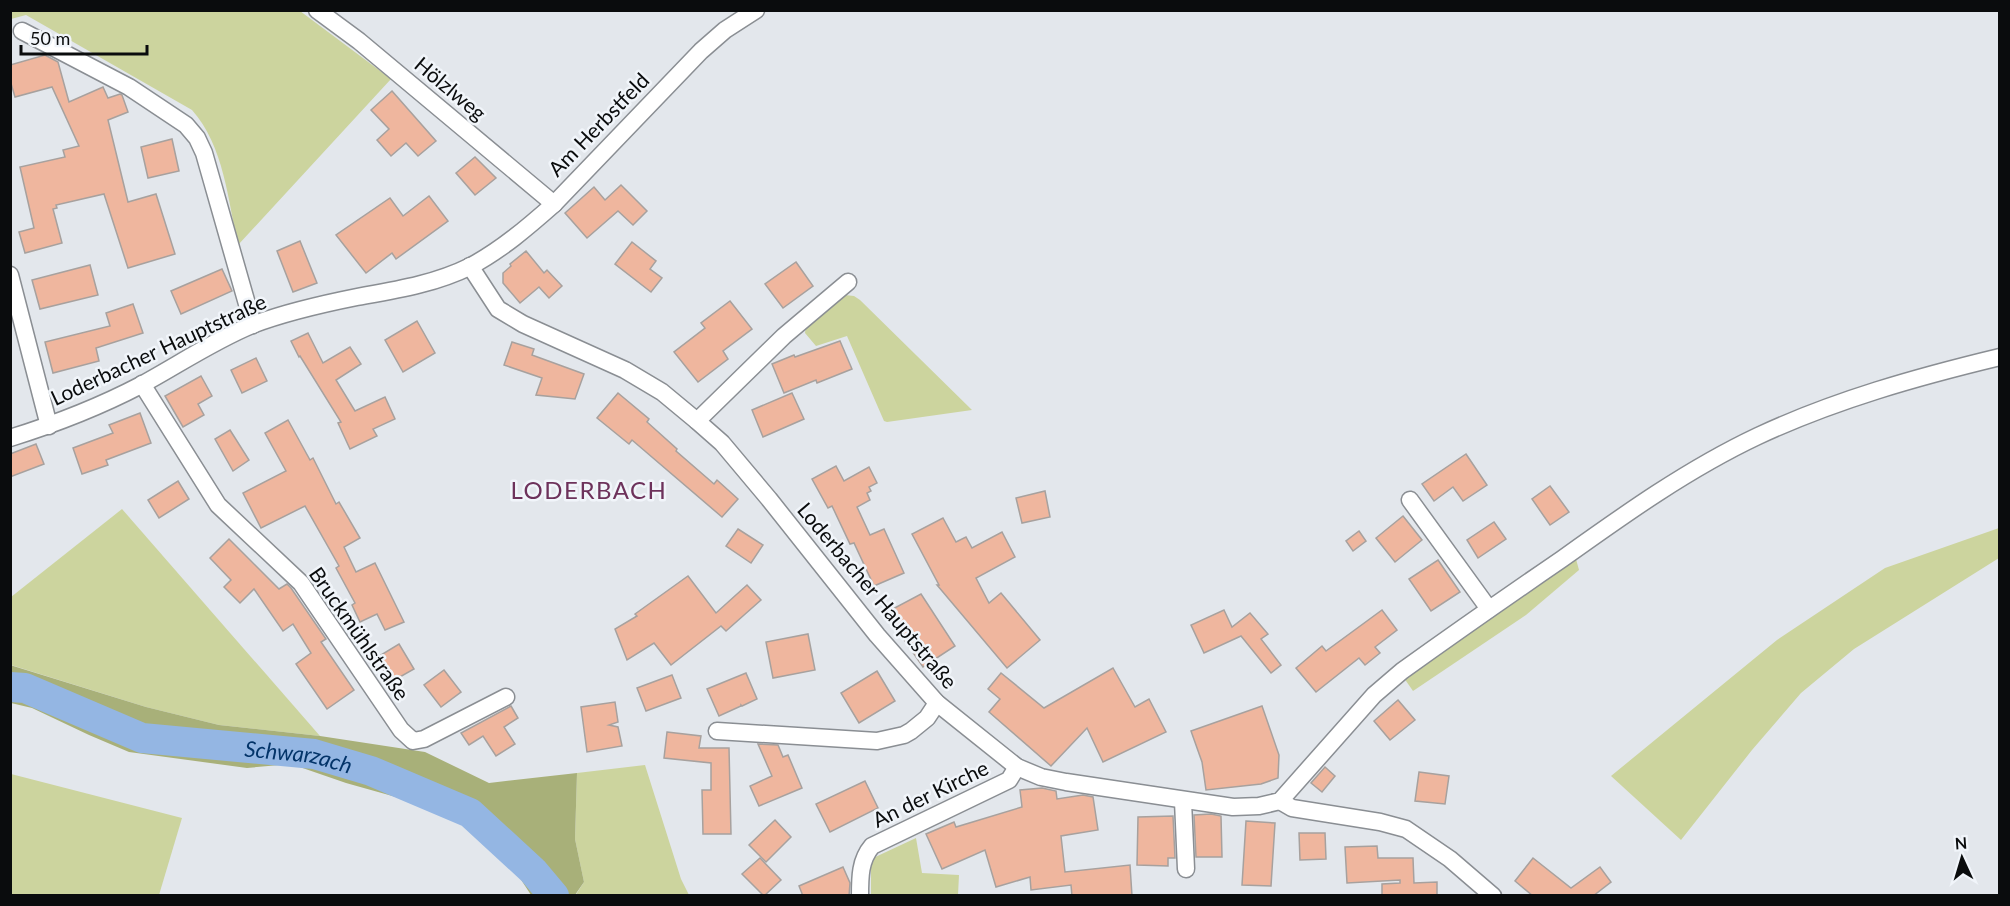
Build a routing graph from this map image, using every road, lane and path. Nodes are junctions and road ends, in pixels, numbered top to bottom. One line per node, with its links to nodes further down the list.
1 (317, 10): 4 (street, Hölzlweg)
2 (756, 10): 4 (street, Am Herbstfeld)
3 (22, 31): 8 (street)
4 (554, 204): 5 (street, Am Herbstfeld)
5 (470, 266): 8 (street, Loderbacher Hauptstraße); 11 (street, Loderbacher Hauptstraße)
6 (10, 275): 12 (street)
7 (848, 282): 11 (street)
8 (253, 325): 10 (street, Loderbacher Hauptstraße)
9 (2000, 357): 15 (street)
10 (142, 384): 12 (street, Loderbacher Hauptstraße); 16 (street, Bruckmühlstraße)
11 (697, 421): 17 (street, Loderbacher Hauptstraße)
12 (49, 426): 13 (street, Loderbacher Hauptstraße)
13 (10, 438)
14 (1410, 500): 15 (street)
15 (1489, 609): 21 (street)
16 (506, 697)
17 (937, 703): 18 (street); 19 (street, Loderbacher Hauptstraße)
18 (717, 731)
19 (1017, 767): 20 (street, Loderbacher Hauptstraße); 24 (street, An der Kirche)
20 (1183, 801): 21 (street, Loderbacher Hauptstraße); 22 (street)
21 (1280, 801): 23 (street)
22 (1186, 869)
23 (1485, 892)
24 (860, 896)

